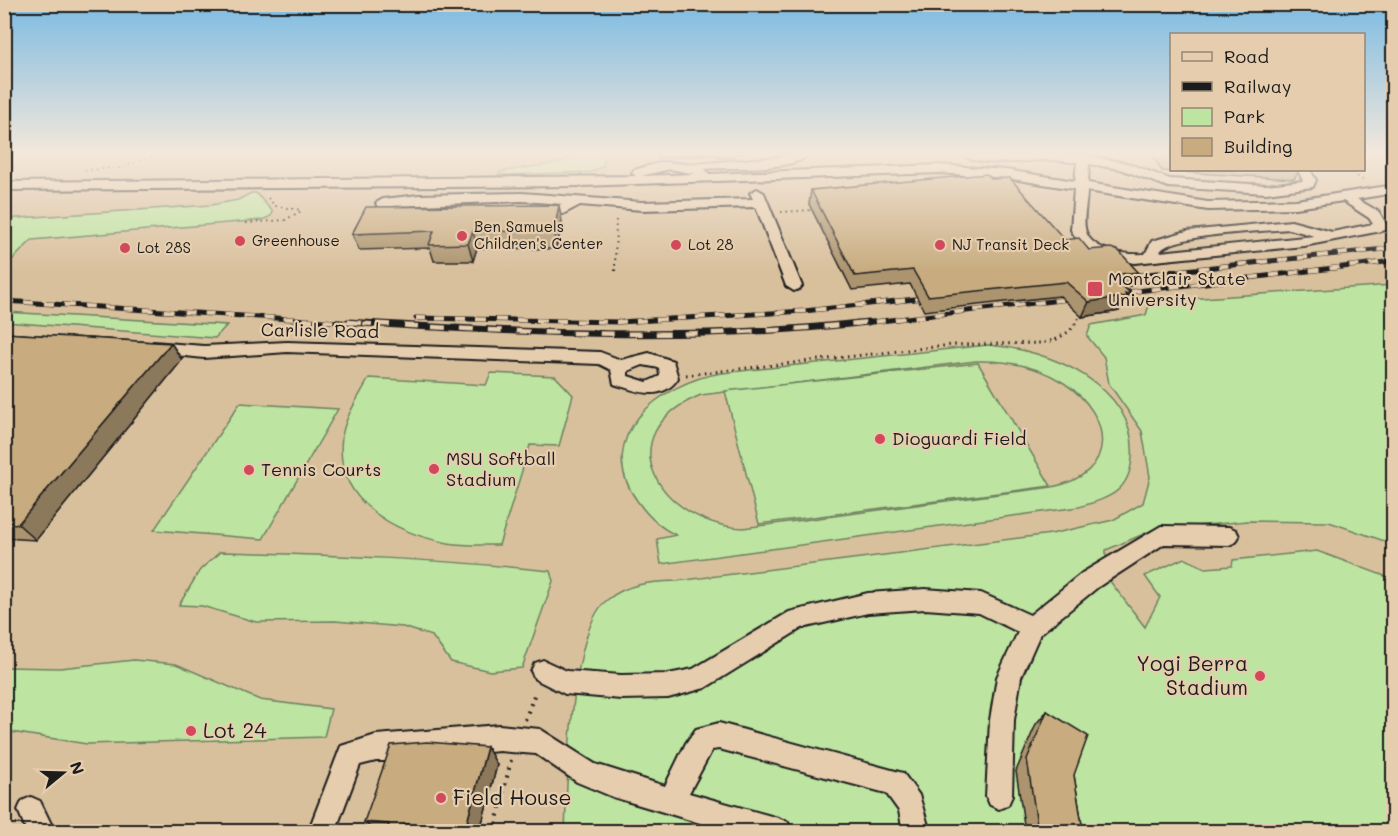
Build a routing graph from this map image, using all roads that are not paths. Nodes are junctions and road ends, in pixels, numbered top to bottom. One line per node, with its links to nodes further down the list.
1 (756, 192): 7 (street)
2 (1080, 192): 5 (street)
3 (1119, 192): 5 (street)
4 (1376, 192): 5 (street)
5 (1346, 197)
6 (579, 200): 7 (street); 8 (street); 9 (street)
7 (760, 203): 10 (street)
8 (519, 214)
9 (424, 215)
10 (795, 286)
11 (133, 347): 12 (street, Carlisle Road)
12 (619, 374): 12 (street, Carlisle Road)
13 (1229, 536): 14 (street)
14 (1032, 627): 15 (street); 16 (street)
15 (543, 671)
16 (999, 796)
17 (672, 800): 18 (street); 19 (street); 20 (street)
18 (321, 831)
19 (778, 831)
20 (917, 831)

